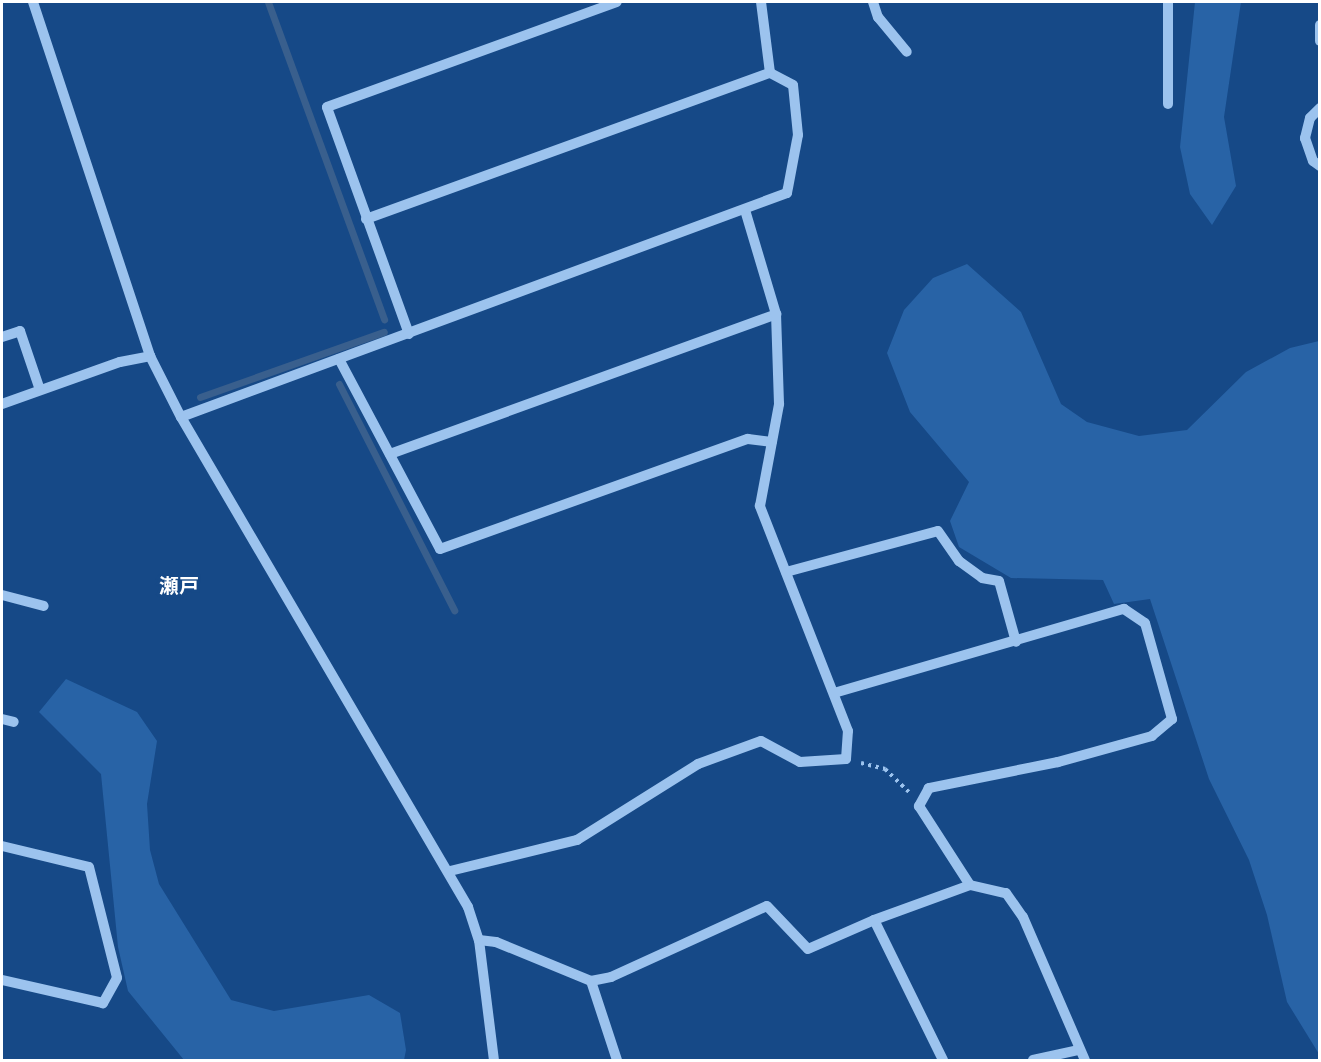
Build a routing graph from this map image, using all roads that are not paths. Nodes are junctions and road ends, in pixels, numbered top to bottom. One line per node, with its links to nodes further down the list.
1 (33, 2): 18 (street)
2 (617, 2): 14 (street)
3 (760, 2): 9 (street)
4 (873, 2): 8 (street)
5 (1168, 2): 10 (street)
6 (1320, 26): 7 (street)
7 (1320, 41)
8 (907, 52)
9 (770, 73): 13 (street); 14 (street)
10 (1168, 104)
11 (1320, 108): 12 (street)
12 (1320, 165)
13 (745, 210): 15 (street); 16 (street)
14 (366, 219): 16 (street)
15 (776, 314): 23 (street); 24 (street)
16 (409, 334): 19 (street)
17 (2, 337): 20 (street)
18 (150, 356): 20 (street); 22 (street)
19 (339, 359): 22 (street); 24 (street)
20 (40, 390): 21 (street)
21 (2, 404)
22 (181, 417): 33 (street)
23 (772, 442): 24 (street); 25 (street)
24 (390, 454)
25 (786, 572): 28 (street); 29 (street)
26 (2, 595): 27 (street)
27 (44, 606)
28 (1016, 642): 29 (street); 34 (street)
29 (834, 693): 33 (street)
30 (2, 719): 31 (street)
31 (14, 722)
32 (2, 846): 37 (street)
33 (450, 871): 36 (street)
34 (970, 885): 35 (street); 39 (street)
35 (874, 920): 38 (street); 42 (street)
36 (479, 940): 38 (street); 40 (street)
37 (2, 980)
38 (591, 981): 41 (street)
39 (1079, 1050): 43 (street); 44 (street)
40 (494, 1060)
41 (617, 1060)
42 (943, 1060)
43 (1033, 1060)
44 (1085, 1060)

